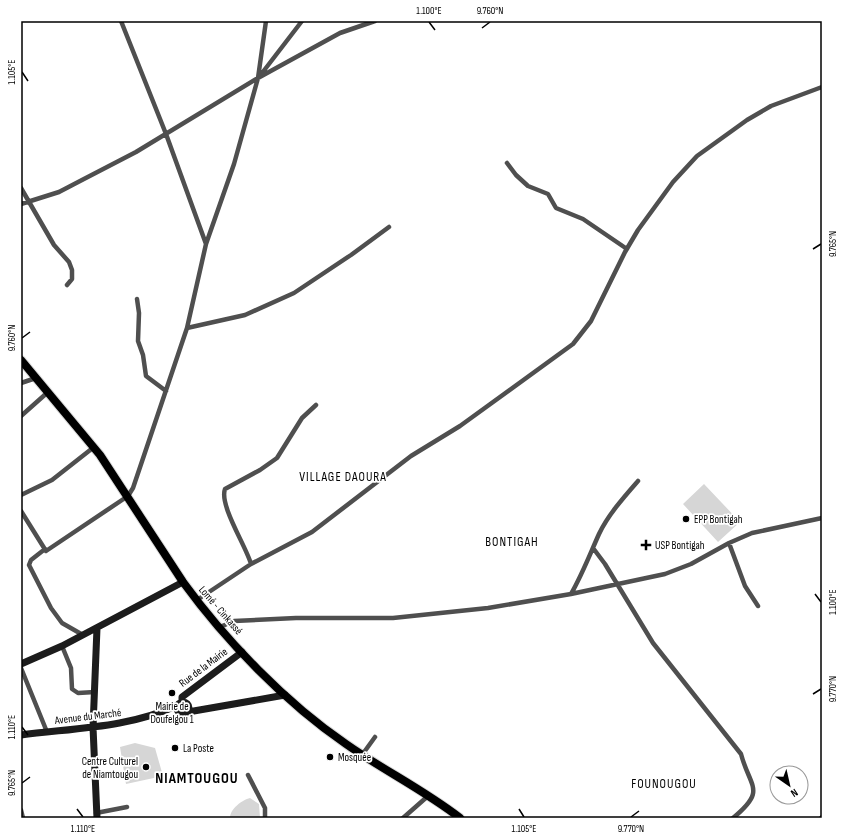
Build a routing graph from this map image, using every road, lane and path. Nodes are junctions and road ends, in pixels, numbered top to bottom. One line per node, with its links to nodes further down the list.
1 (121, 21): 7 (street)
2 (266, 21): 5 (street)
3 (302, 21): 5 (street)
4 (375, 21): 5 (street)
5 (258, 78): 7 (street); 13 (street)
6 (822, 87): 14 (street)
7 (166, 134): 10 (street); 13 (street)
8 (508, 163): 14 (street)
9 (21, 188): 10 (street)
10 (30, 202): 11 (street); 15 (street)
11 (21, 204)
12 (389, 227): 17 (street)
13 (206, 244): 17 (street)
14 (627, 249): 34 (street)
15 (67, 285)
16 (137, 299): 21 (street)
17 (187, 328): 21 (street)
18 (21, 360): 19 (highway, Lomé - Cinkassé)
19 (36, 378): 20 (street); 22 (highway, Lomé - Cinkassé)
20 (21, 383)
21 (166, 391): 28 (street)
22 (48, 392): 24 (street); 25 (highway, Lomé - Cinkassé)
23 (316, 405): 34 (street)
24 (21, 416)
25 (94, 447): 27 (street); 28 (highway, Lomé - Cinkassé)
26 (638, 482): 33 (street)
27 (21, 495)
28 (128, 496): 32 (street); 35 (highway, Lomé - Cinkassé)
29 (21, 511): 32 (street)
30 (822, 518): 31 (street)
31 (728, 543): 36 (street); 39 (street)
32 (45, 548): 42 (street)
33 (594, 548): 36 (street); 37 (street)
34 (251, 564): 38 (street)
35 (183, 582): 38 (highway, Lomé - Cinkassé); 41 (main road)
36 (616, 583): 37 (street); 67 (street)
37 (572, 594): 40 (street)
38 (196, 600): 40 (highway, Lomé - Cinkassé)
39 (758, 606)
40 (220, 627): 44 (highway, Lomé - Cinkassé)
41 (97, 628): 42 (main road); 47 (main road)
42 (83, 635): 43 (main road)
43 (62, 646): 45 (main road); 47 (street)
44 (242, 652): 48 (highway, Lomé - Cinkassé); 49 (main road, Rue de la Mairie)
45 (21, 664)
46 (21, 668): 54 (street)
47 (95, 692): 53 (main road)
48 (285, 696): 50 (main road); 57 (highway, Lomé - Cinkassé)
49 (180, 704): 50 (main road); 51 (main road); 52 (main road, Avenue du Marché)
50 (188, 712): 51 (main road)
51 (179, 714): 52 (main road, Avenue du Marché)
52 (157, 715): 53 (main road, Avenue du Marché)
53 (93, 727): 54 (main road, Avenue du Marché); 62 (main road)
54 (47, 732): 55 (main road, Avenue du Marché)
55 (21, 735)
56 (375, 737): 57 (street)
57 (362, 755): 59 (highway, Lomé - Cinkassé)
58 (248, 775): 64 (street)
59 (428, 796): 65 (street); 66 (highway, Lomé - Cinkassé)
60 (127, 808): 62 (street)
61 (21, 810): 63 (street)
62 (96, 816)
63 (23, 818)
64 (265, 818)
65 (403, 818)
66 (460, 818)
67 (732, 818)

